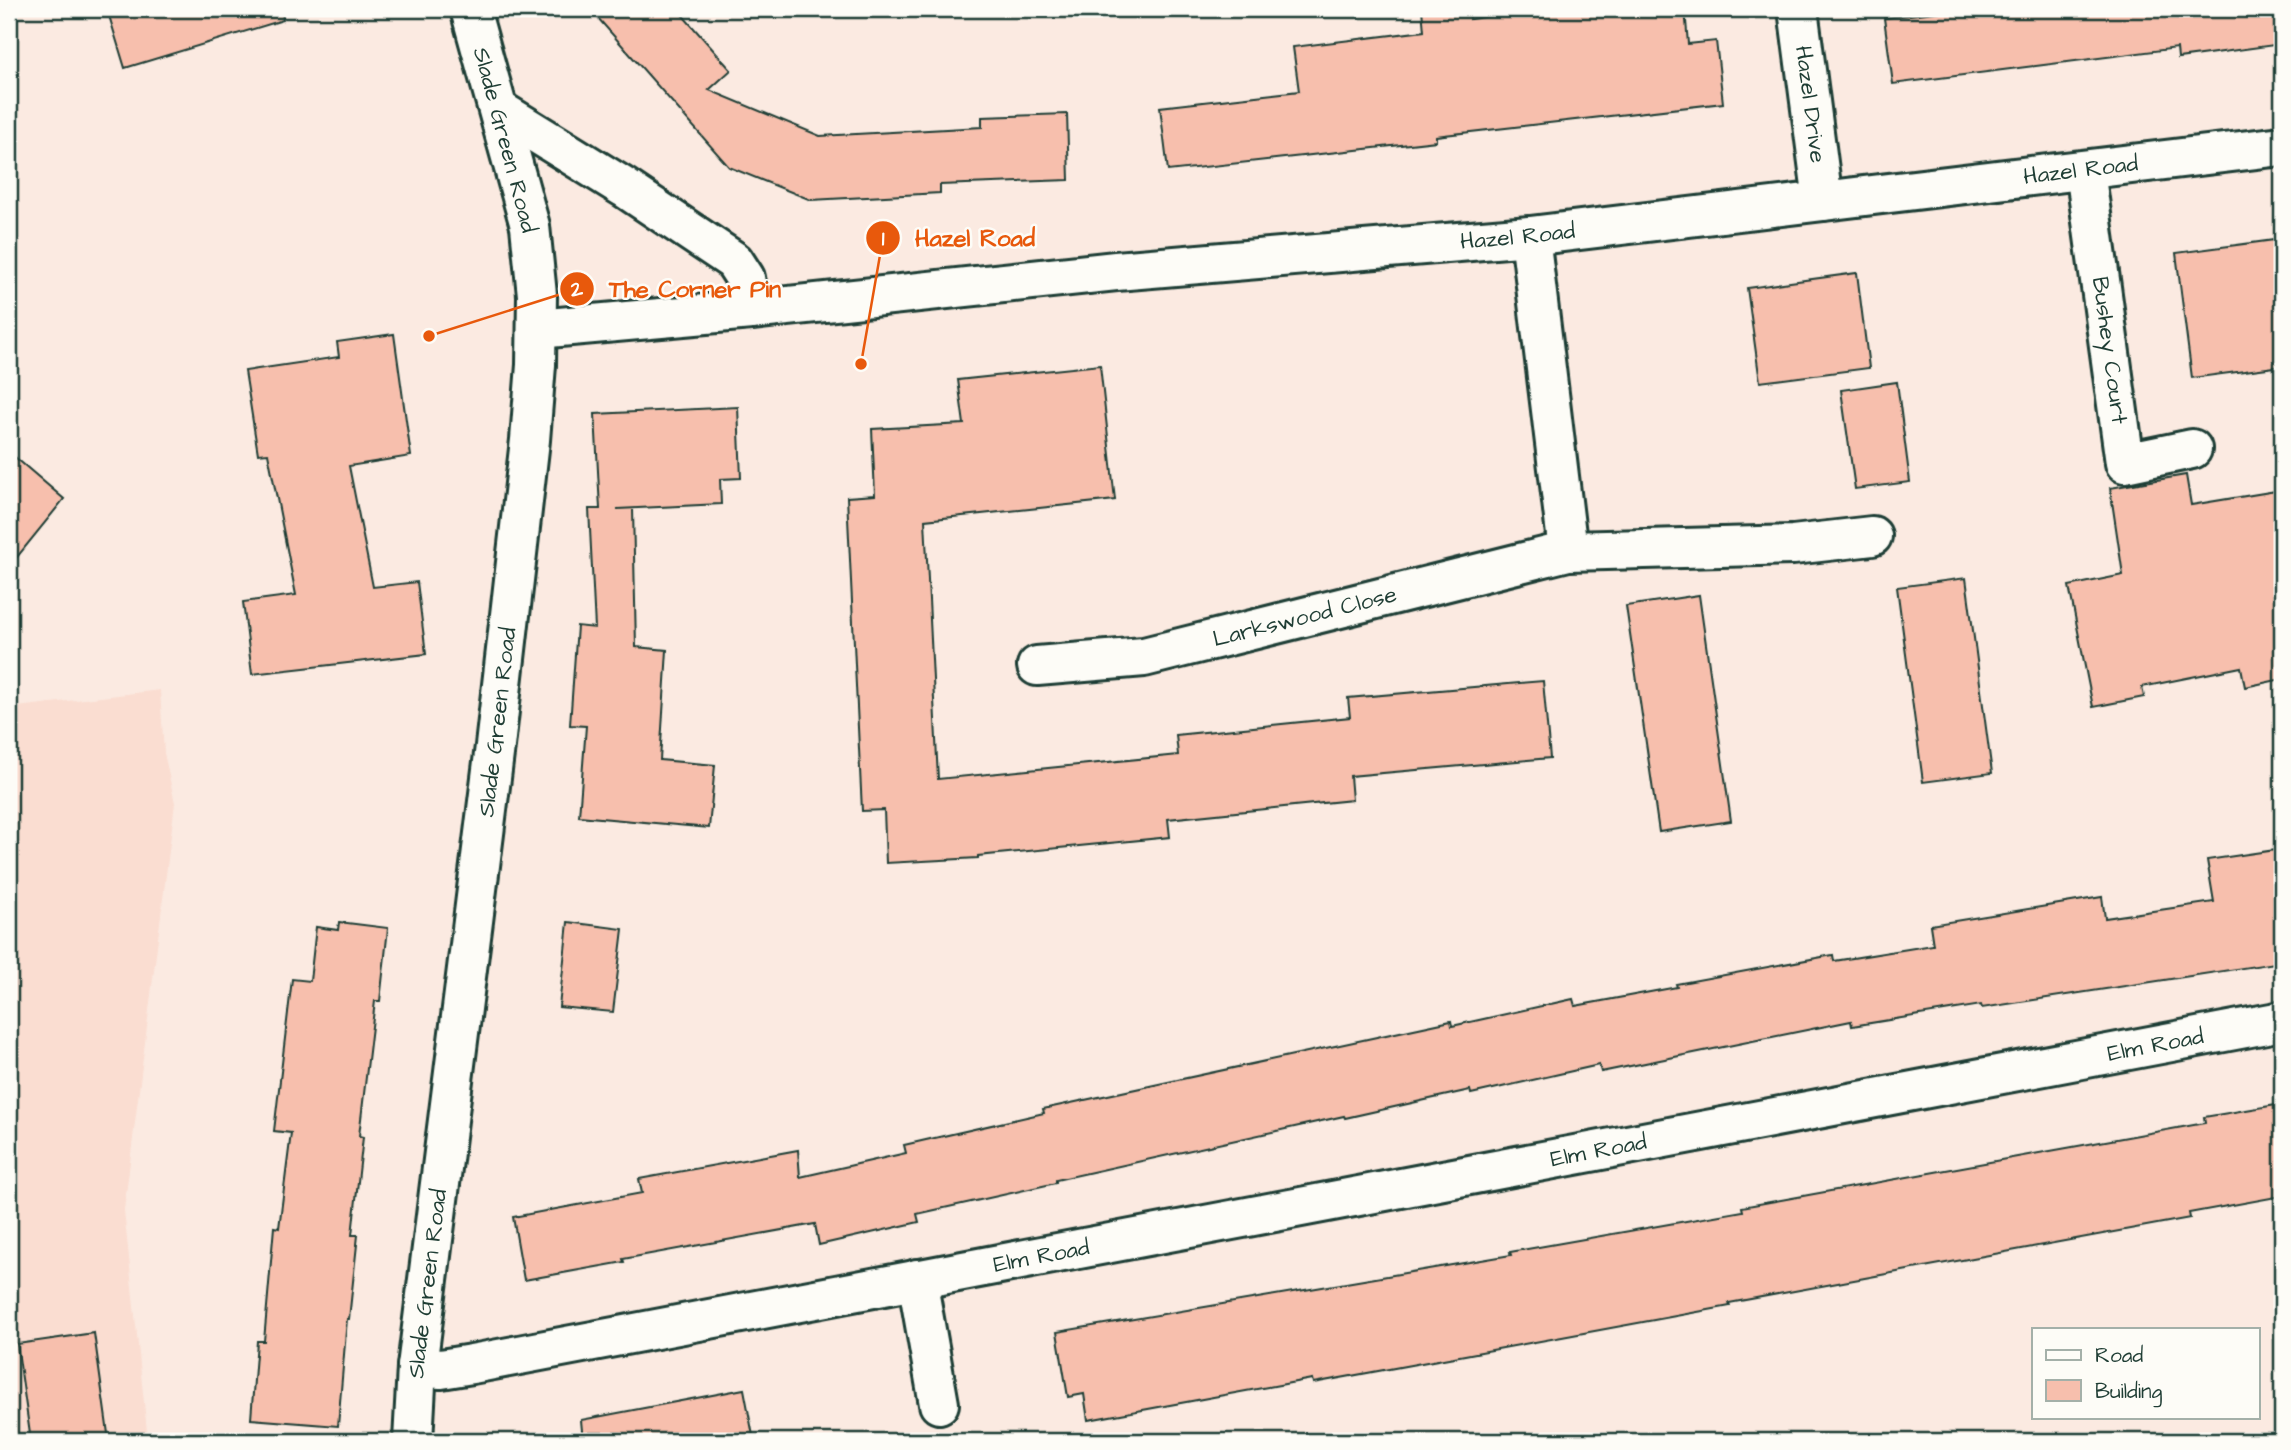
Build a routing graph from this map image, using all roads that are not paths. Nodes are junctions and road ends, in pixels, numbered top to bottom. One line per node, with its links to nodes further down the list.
1 (470, 9): 3 (street, Slade Green Road)
2 (1798, 9): 6 (street, Hazel Drive)
3 (499, 110): 8 (street); 9 (street, Slade Green Road)
4 (2282, 146): 5 (street, Hazel Road)
5 (2085, 170): 6 (street, Hazel Road); 10 (street, Bushey Court)
6 (1823, 201): 7 (street, Hazel Road)
7 (1530, 236): 8 (street, Hazel Road); 12 (street)
8 (751, 310): 9 (street, Hazel Road)
9 (537, 329): 16 (street, Slade Green Road)
10 (2192, 449)
11 (1872, 536): 12 (street, Larkswood Close)
12 (1568, 551): 13 (street, Larkswood Close)
13 (1037, 666)
14 (2282, 1021): 15 (street, Elm Road)
15 (916, 1279): 16 (street, Elm Road); 17 (street)
16 (417, 1367): 18 (street, Slade Green Road)
17 (939, 1404)
18 (413, 1441)

